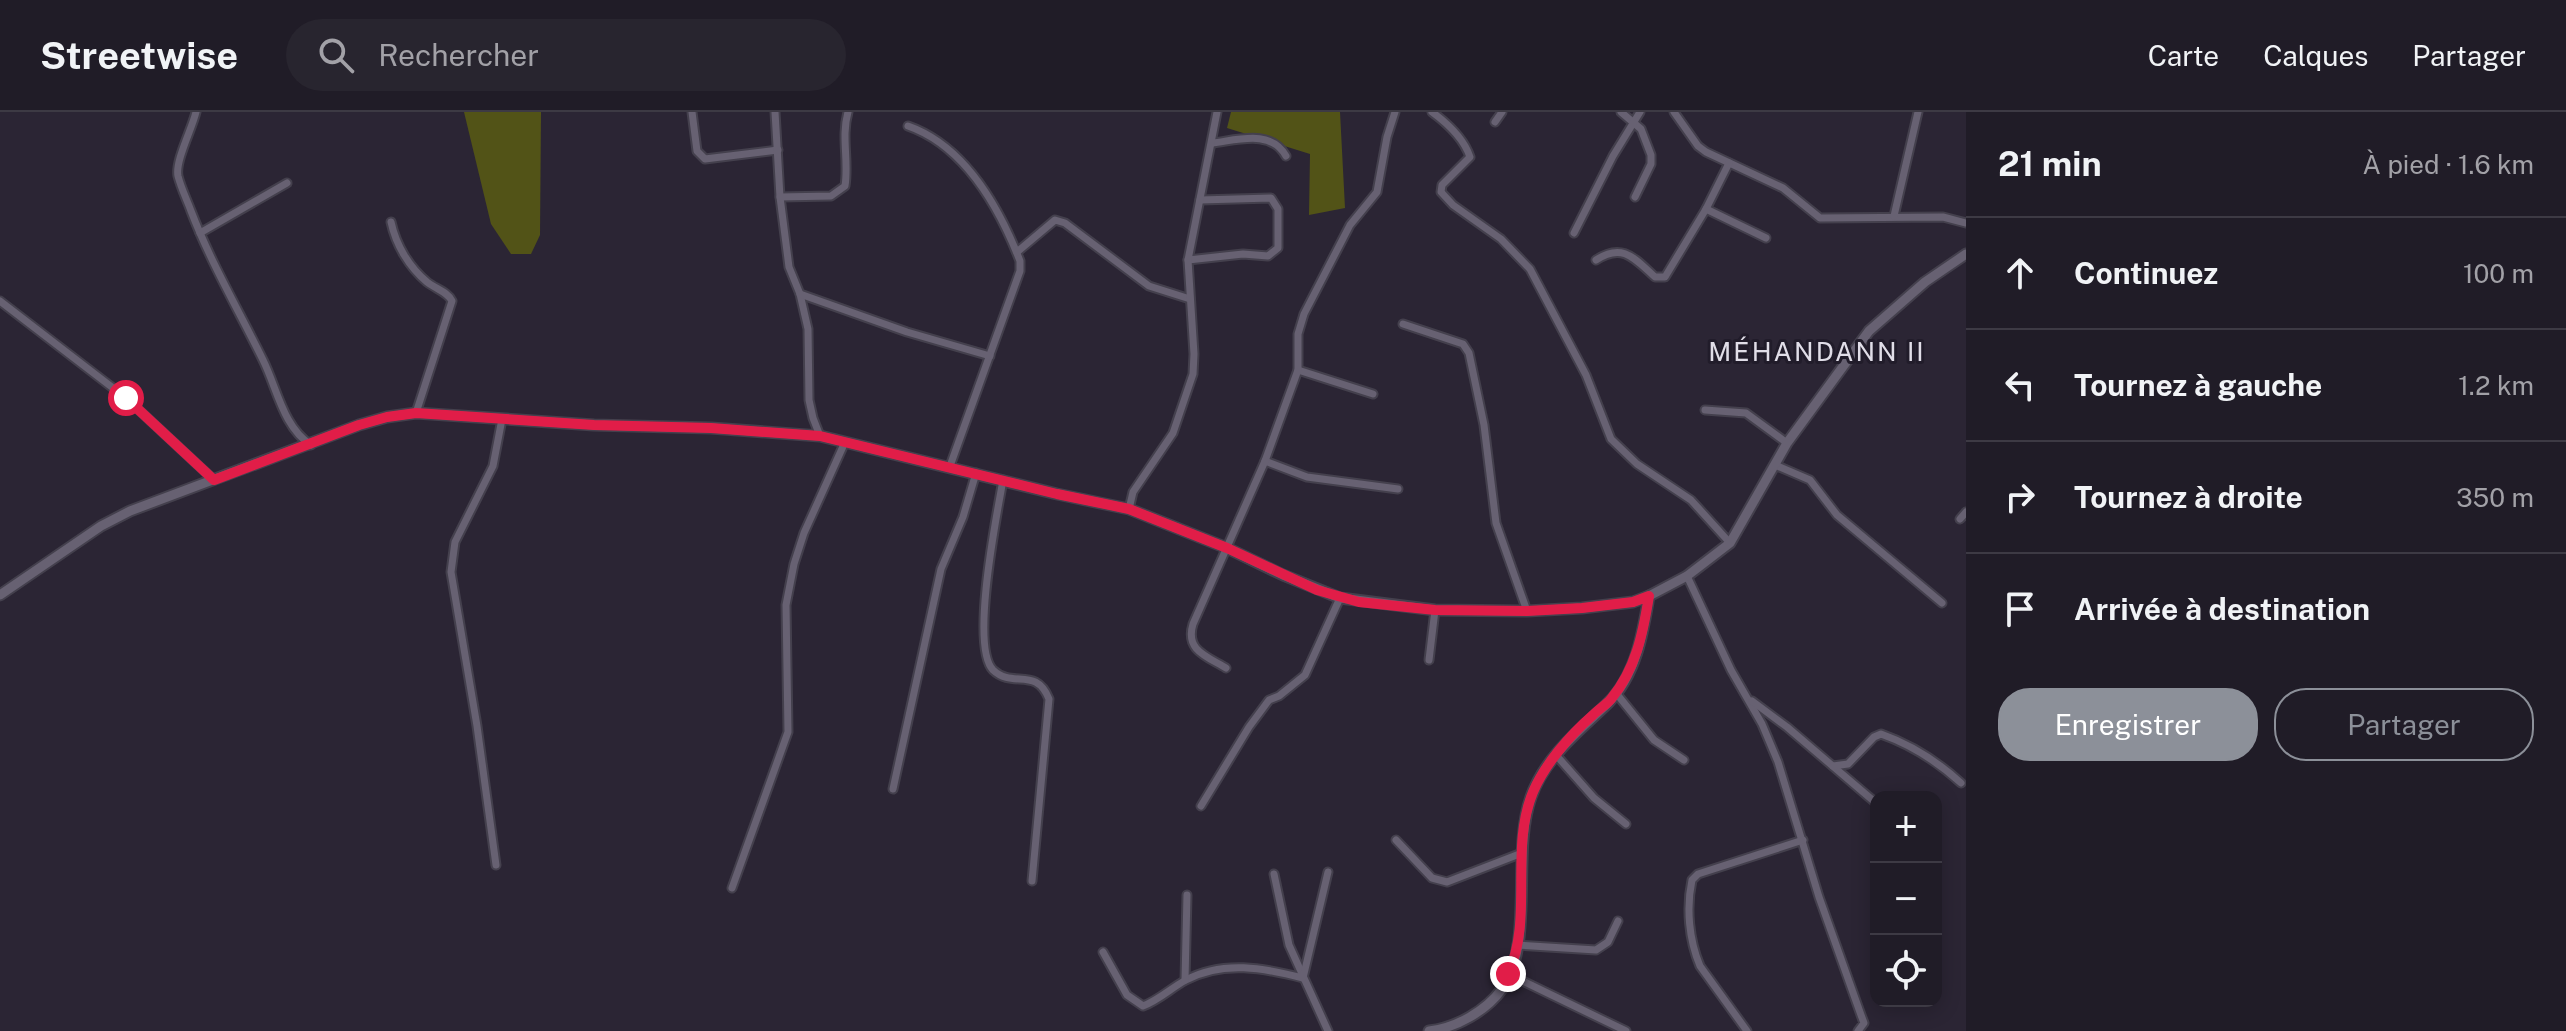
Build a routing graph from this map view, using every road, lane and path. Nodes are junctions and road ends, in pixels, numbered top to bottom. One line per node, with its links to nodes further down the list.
1 (196, 112): 28 (street)
2 (692, 112): 17 (street)
3 (775, 112): 17 (street)
4 (848, 112): 21 (street)
5 (1217, 112): 16 (street)
6 (1395, 112): 40 (street)
7 (1432, 112): 59 (street)
8 (1502, 112): 14 (street)
9 (1621, 112): 13 (street)
10 (1640, 112): 13 (street)
11 (1674, 112): 19 (street)
12 (1918, 112): 25 (street)
13 (1634, 121): 22 (street); 29 (street)
14 (1495, 122)
15 (908, 126): 31 (street)
16 (1212, 143): 18 (street); 23 (street)
17 (778, 150): 21 (street)
18 (1286, 156)
19 (1729, 163): 24 (street); 25 (street)
20 (287, 183): 28 (street)
21 (780, 197): 35 (street)
22 (1635, 197)
23 (1200, 200): 33 (street); 33 (street)
24 (1706, 209): 30 (street); 34 (street)
25 (1894, 216): 27 (street)
26 (391, 222): 43 (street)
27 (1966, 223)
28 (200, 233): 48 (street)
29 (1574, 233)
30 (1766, 238)
31 (1017, 252): 36 (street); 39 (street)
32 (1966, 254): 47 (street)
33 (1188, 260): 36 (street)
34 (1596, 260)
35 (800, 294): 39 (street); 45 (street)
36 (1190, 299): 56 (street)
37 (0, 301): 53 (street)
38 (1403, 324): 67 (street)
39 (990, 356): 51 (street)
40 (1298, 370): 41 (street); 49 (street)
41 (1373, 394)
42 (1705, 410): 47 (street)
43 (416, 413): 44 (street); 48 (street)
44 (502, 419): 45 (street); 83 (street)
45 (820, 436): 46 (street)
46 (845, 442): 51 (street); 87 (street)
47 (1787, 443): 50 (street)
48 (311, 445): 53 (street)
49 (1265, 461): 55 (street); 60 (street)
50 (1775, 465): 59 (street); 65 (street)
51 (950, 466): 52 (street)
52 (976, 473): 54 (street); 76 (street)
53 (214, 480): 62 (street)
54 (1003, 480): 56 (street); 86 (street)
55 (1398, 489)
56 (1129, 509): 60 (street)
57 (1966, 512): 58 (street)
58 (1960, 519)
59 (1730, 543): 61 (street)
60 (1227, 548): 64 (street); 69 (street)
61 (1687, 576): 63 (street); 71 (street)
62 (0, 595)
63 (1649, 596): 67 (street); 70 (street)
64 (1340, 598): 66 (street); 78 (street)
65 (1942, 603)
66 (1435, 610): 67 (street); 68 (street)
67 (1527, 611)
68 (1429, 660)
69 (1226, 668)
70 (1616, 693): 72 (street); 73 (street)
71 (1750, 700): 74 (street); 81 (street)
72 (1556, 755): 79 (street); 82 (street)
73 (1684, 760)
74 (1833, 766): 75 (street); 77 (street)
75 (1961, 783)
76 (893, 789)
77 (1870, 798)
78 (1201, 806)
79 (1626, 824)
80 (1396, 840): 82 (street)
81 (1803, 840): 99 (street); 100 (street)
82 (1522, 853): 90 (street)
83 (496, 865)
84 (1328, 872): 93 (street)
85 (1274, 874): 93 (street)
86 (1032, 881)
87 (732, 888)
88 (1187, 895): 94 (street)
89 (1618, 921): 90 (street)
90 (1517, 945): 92 (street)
91 (1103, 952): 94 (street)
92 (1508, 974): 95 (street); 98 (street)
93 (1303, 978): 94 (street); 96 (street)
94 (1185, 980)
95 (1458, 1028): 97 (street)
96 (1328, 1031)
97 (1429, 1031)
98 (1626, 1031)
99 (1747, 1031)
100 (1858, 1031)

